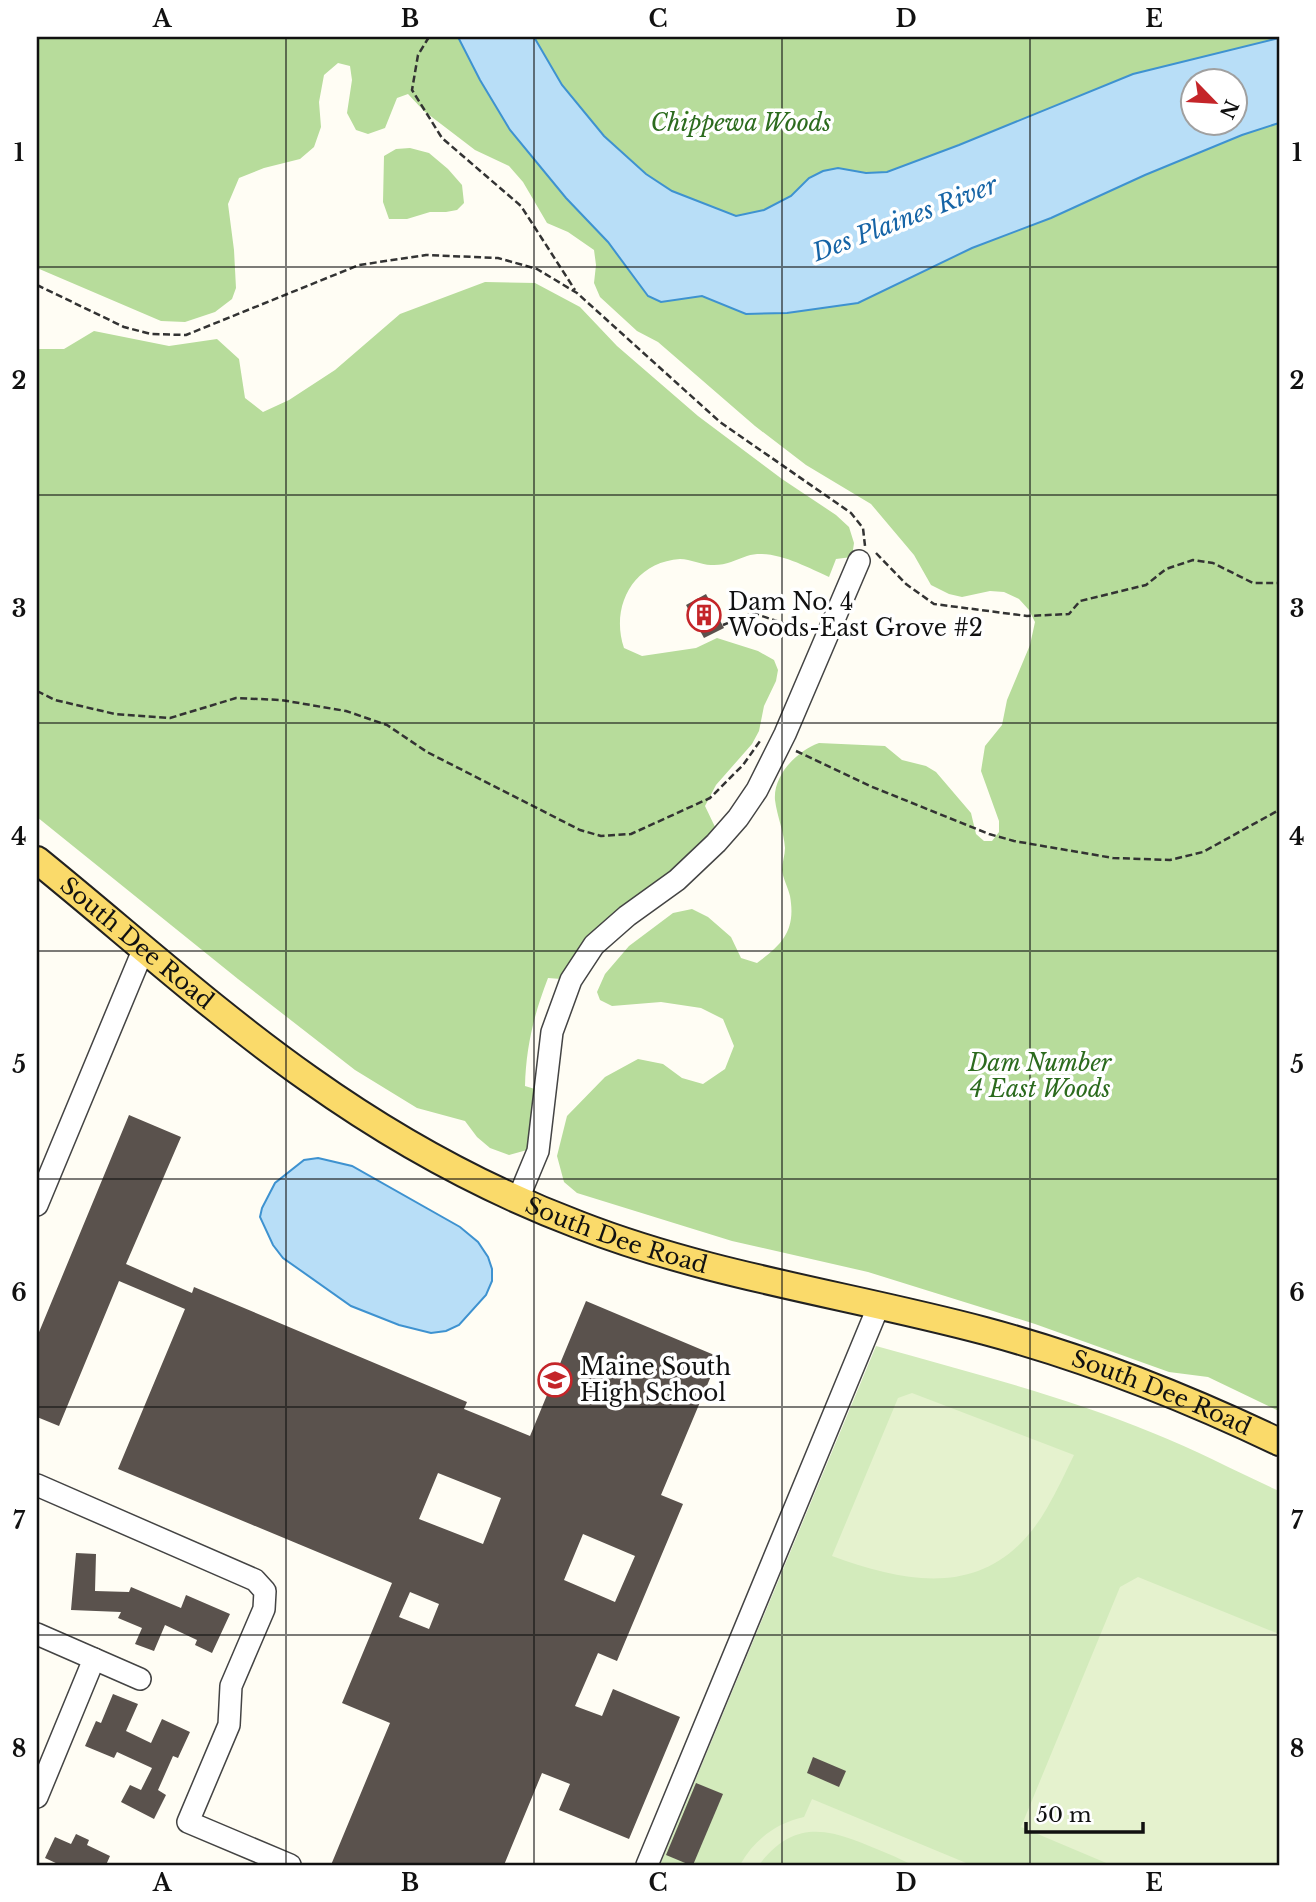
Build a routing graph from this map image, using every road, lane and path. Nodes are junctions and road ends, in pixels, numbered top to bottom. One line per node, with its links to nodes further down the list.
1 (429, 37): 3 (path)
2 (37, 285): 3 (path)
3 (577, 293): 4 (path)
4 (863, 552): 5 (path); 7 (street)
5 (1279, 583)
6 (723, 625): 7 (path)
7 (825, 638): 14 (street)
8 (37, 691): 10 (path)
9 (788, 748): 11 (path)
10 (750, 754)
11 (1279, 810)
12 (37, 859): 13 (main road, South Dee Road)
13 (144, 948): 14 (main road, South Dee Road); 15 (street)
14 (518, 1199): 16 (main road, South Dee Road)
15 (37, 1205)
16 (880, 1305): 17 (main road, South Dee Road); 24 (street)
17 (1279, 1442)
18 (37, 1485): 23 (street)
19 (37, 1634): 20 (street)
20 (94, 1659): 21 (street); 22 (street)
21 (140, 1679)
22 (37, 1797)
23 (290, 1865)
24 (647, 1865)

